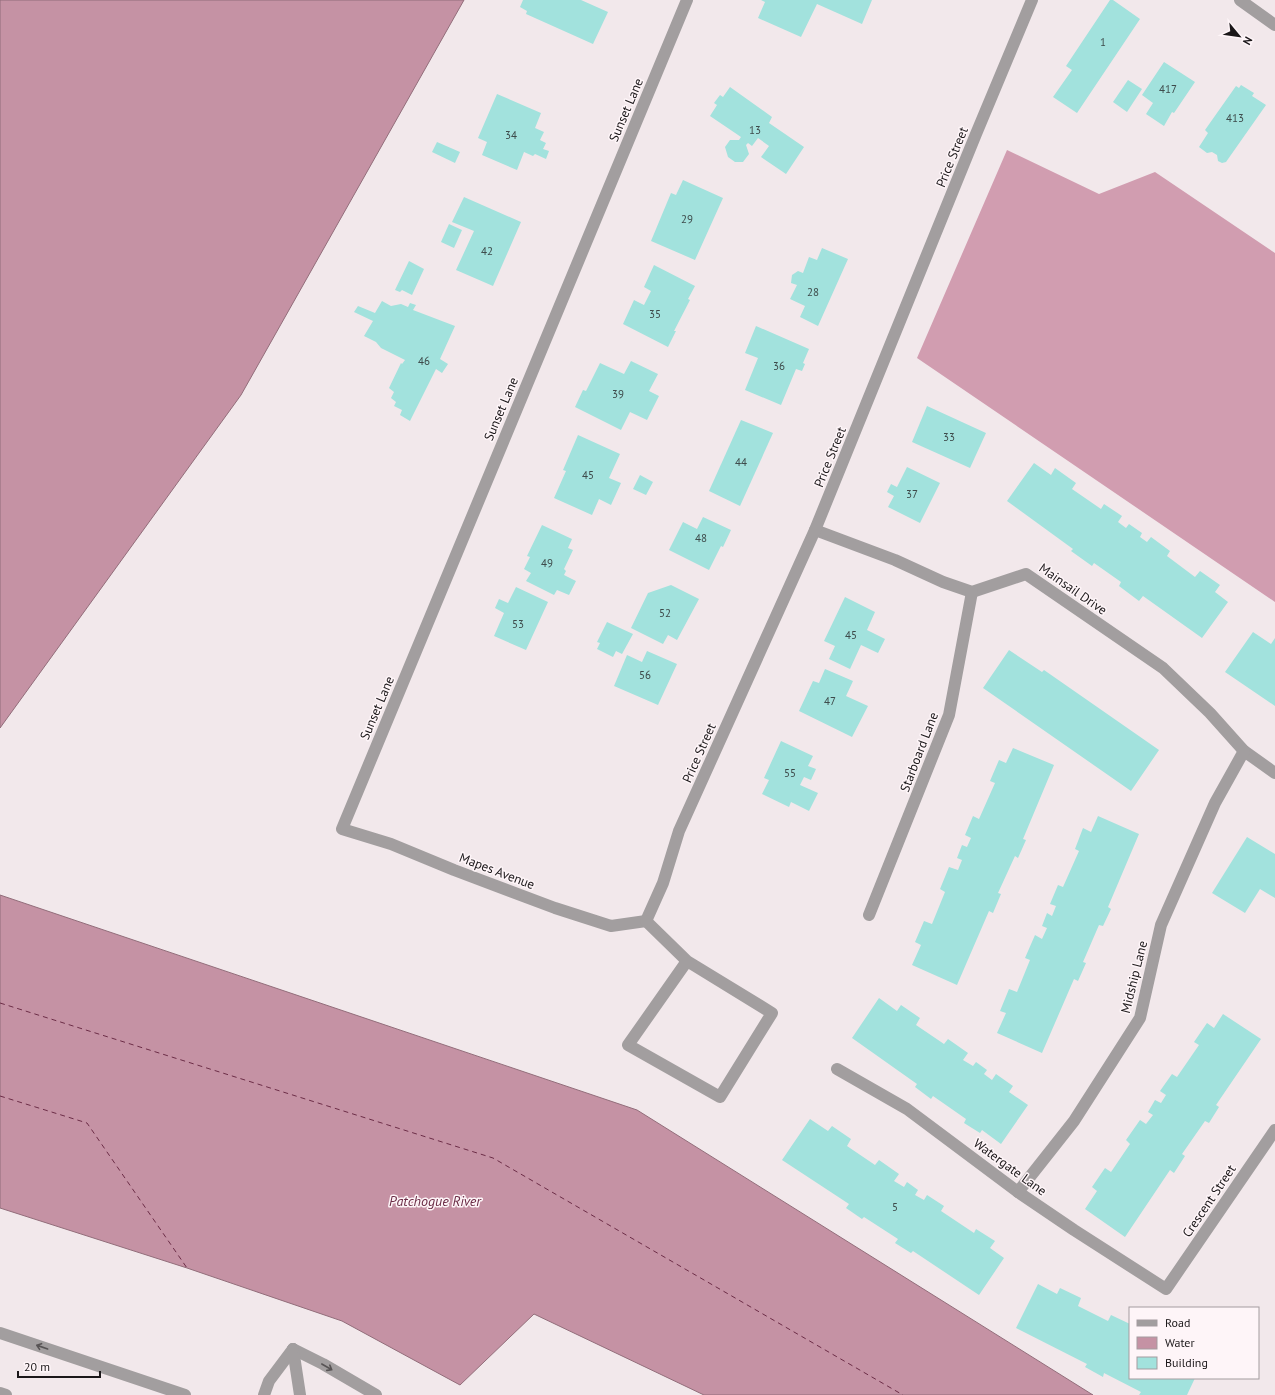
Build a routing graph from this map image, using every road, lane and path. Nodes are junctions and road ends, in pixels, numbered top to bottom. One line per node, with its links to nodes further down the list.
1 (687, 0): 9 (street, Sunset Lane)
2 (1032, 0): 5 (street, Price Street)
3 (1240, 0): 4 (street)
4 (1275, 25)
5 (815, 530): 6 (street); 11 (street, Price Street)
6 (972, 592): 7 (street, Mainsail Drive); 10 (street, Starboard Lane)
7 (1244, 751): 8 (street, Mainsail Drive); 15 (street, Midship Lane)
8 (1275, 773)
9 (342, 829): 11 (street, Mapes Avenue)
10 (869, 915)
11 (646, 921): 12 (street)
12 (687, 961): 12 (street)
13 (837, 1069): 15 (street, Watergate Lane)
14 (1275, 1130): 16 (street, Crescent Street)
15 (1018, 1192): 16 (street, Watergate Lane)
16 (1166, 1289)
17 (0, 1333): 21 (street, one-way to 17)
18 (293, 1349): 22 (street); 23 (street); 24 (street, one-way to 24)
19 (0, 1393): 20 (street)
20 (6, 1395)
21 (185, 1395)
22 (264, 1395)
23 (300, 1395)
24 (376, 1395)

